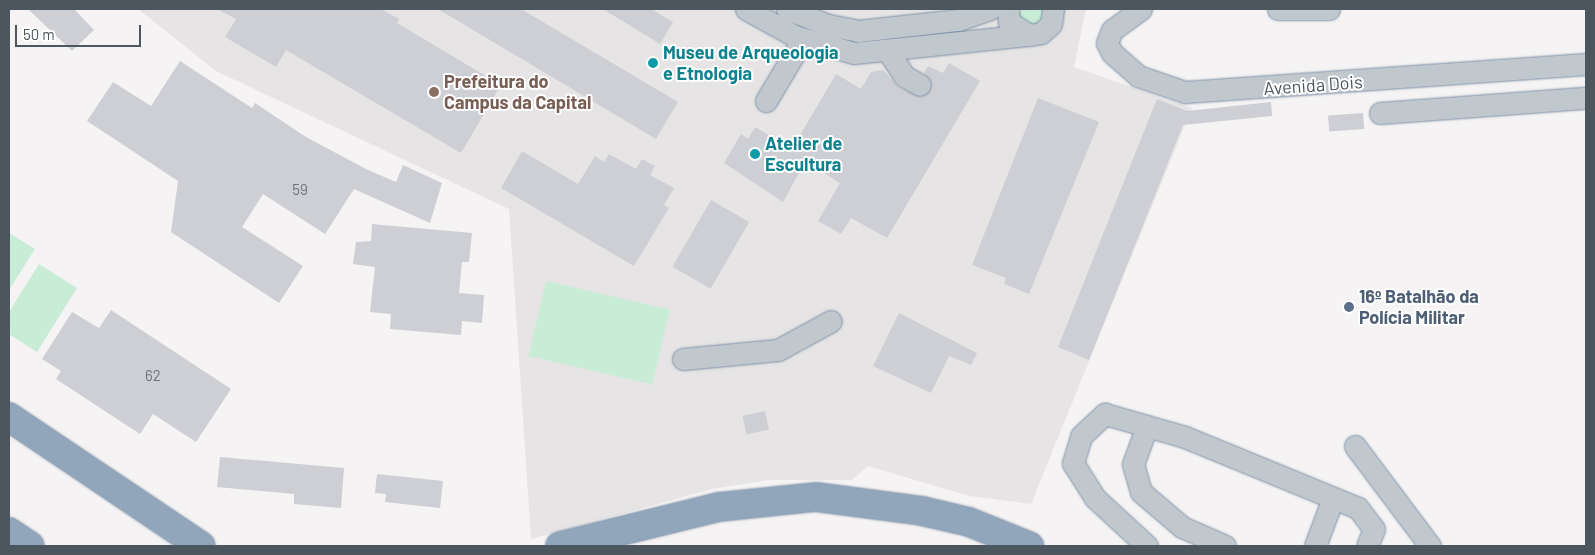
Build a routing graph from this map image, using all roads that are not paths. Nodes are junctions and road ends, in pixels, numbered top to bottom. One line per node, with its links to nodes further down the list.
1 (746, 9): 10 (street)
2 (787, 9): 3 (street)
3 (990, 9)
4 (1008, 9): 9 (street)
5 (1053, 9): 9 (street)
6 (1141, 9): 12 (street, Avenida Dois)
7 (1278, 9): 8 (street)
8 (1329, 9)
9 (1029, 36): 11 (street)
10 (803, 39): 11 (street); 15 (street)
11 (888, 51): 13 (street)
12 (1586, 64)
13 (920, 85)
14 (1586, 98): 16 (street)
15 (766, 101)
16 (1380, 113)
17 (832, 321): 18 (street)
18 (683, 359)
19 (9, 417): 25 (highway)
20 (1146, 426): 22 (street); 28 (street); 29 (street)
21 (1355, 446): 32 (street)
22 (1333, 498): 30 (street); 31 (street)
23 (9, 532): 24 (highway)
24 (30, 546)
25 (200, 546)
26 (560, 546): 27 (highway)
27 (1028, 546)
28 (1147, 546)
29 (1225, 546)
30 (1315, 546)
31 (1367, 546)
32 (1430, 546)

